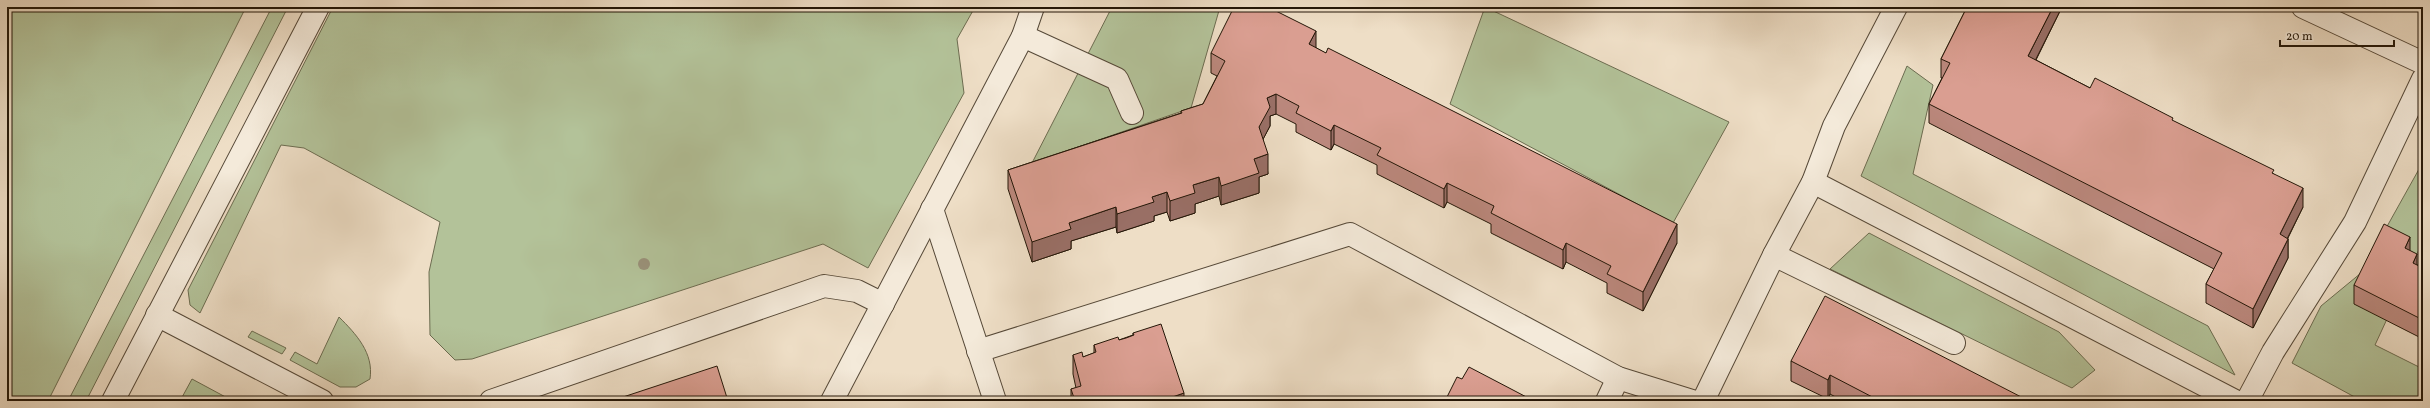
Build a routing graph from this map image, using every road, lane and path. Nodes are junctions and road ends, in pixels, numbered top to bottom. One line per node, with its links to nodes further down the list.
1 (318, 7): 13 (street)
2 (1033, 7): 5 (street)
3 (1896, 7): 9 (street)
4 (2303, 7): 6 (street)
5 (1022, 36): 8 (street); 10 (street)
6 (2423, 63)
7 (2423, 79): 26 (street)
8 (1132, 113)
9 (1813, 182): 11 (street); 25 (street)
10 (932, 209): 12 (street); 15 (street)
11 (1774, 255): 14 (street); 24 (street)
12 (883, 304): 19 (street); 20 (street)
13 (158, 315): 17 (street); 18 (street)
14 (1954, 343)
15 (978, 351): 16 (street); 21 (street)
16 (1618, 378): 22 (street); 23 (street)
17 (113, 401)
18 (322, 401)
19 (491, 401)
20 (832, 401)
21 (995, 401)
22 (1607, 401)
23 (1692, 401)
24 (1703, 401)
25 (2235, 401)
26 (2248, 401)

